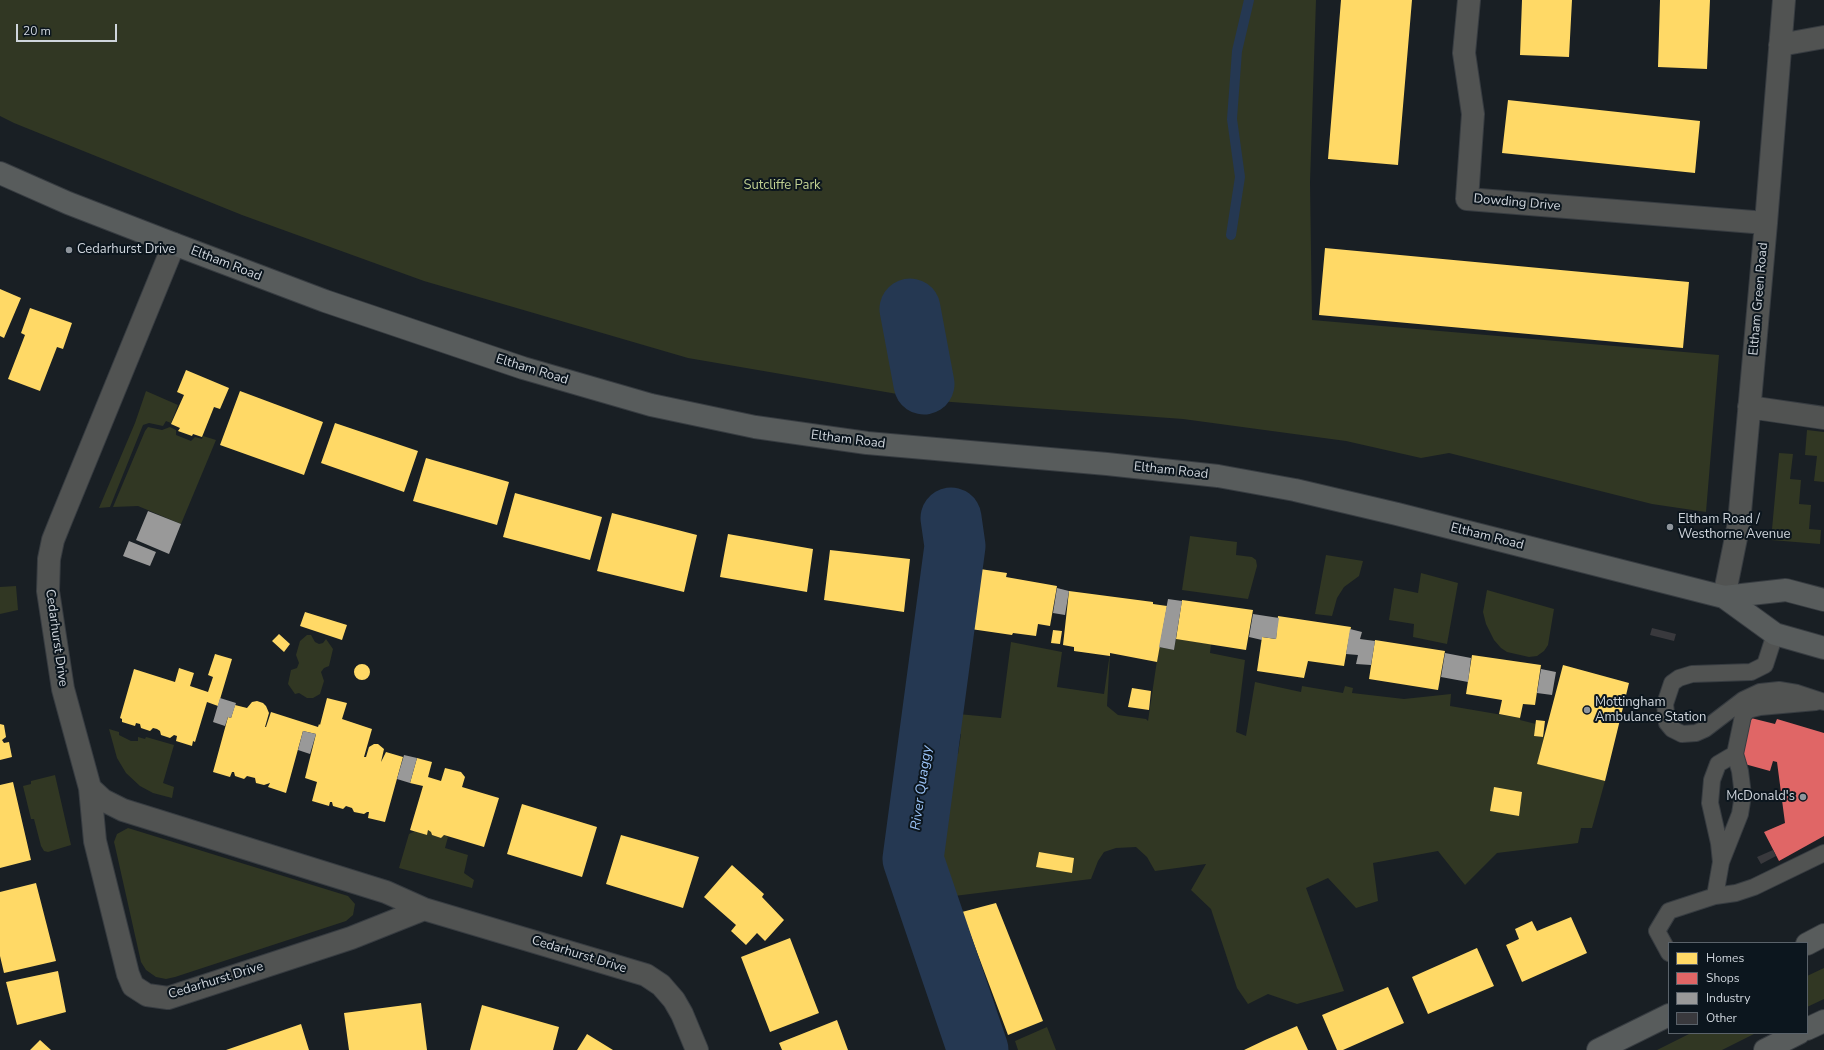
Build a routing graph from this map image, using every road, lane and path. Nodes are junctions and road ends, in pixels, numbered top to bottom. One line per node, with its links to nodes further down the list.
1 (1469, 0): 6 (street, Dowding Drive)
2 (1784, 0): 4 (street, Eltham Green Road)
3 (1824, 37): 4 (street)
4 (1780, 45): 6 (street, Eltham Green Road)
5 (0, 173): 7 (highway, Eltham Road)
6 (1766, 224): 8 (street, Eltham Green Road)
7 (174, 244): 10 (highway, Eltham Road); 16 (street, Cedarhurst Drive)
8 (1749, 407): 9 (street); 10 (street, Eltham Green Road)
9 (1824, 418)
10 (1724, 597): 11 (highway, Eltham Road); 12 (highway, Eltham Road)
11 (1824, 600)
12 (1776, 634): 13 (highway, Eltham Road); 14 (lane)
13 (1824, 648)
14 (1823, 702): 15 (lane)
15 (1735, 754): 18 (lane); 18 (lane)
16 (90, 788): 20 (street, Cedarhurst Drive); 20 (street, Cedarhurst Drive)
17 (1824, 853): 19 (lane)
18 (1721, 862): 19 (lane)
19 (1715, 896): 23 (lane)
20 (424, 909): 28 (street, Cedarhurst Drive)
21 (1824, 935): 22 (highway)
22 (1808, 943)
23 (1668, 952)
24 (1668, 1015): 29 (highway)
25 (1824, 1021): 26 (highway)
26 (1808, 1029)
27 (1797, 1034): 30 (highway)
28 (697, 1050)
29 (1598, 1050)
30 (1765, 1050)

